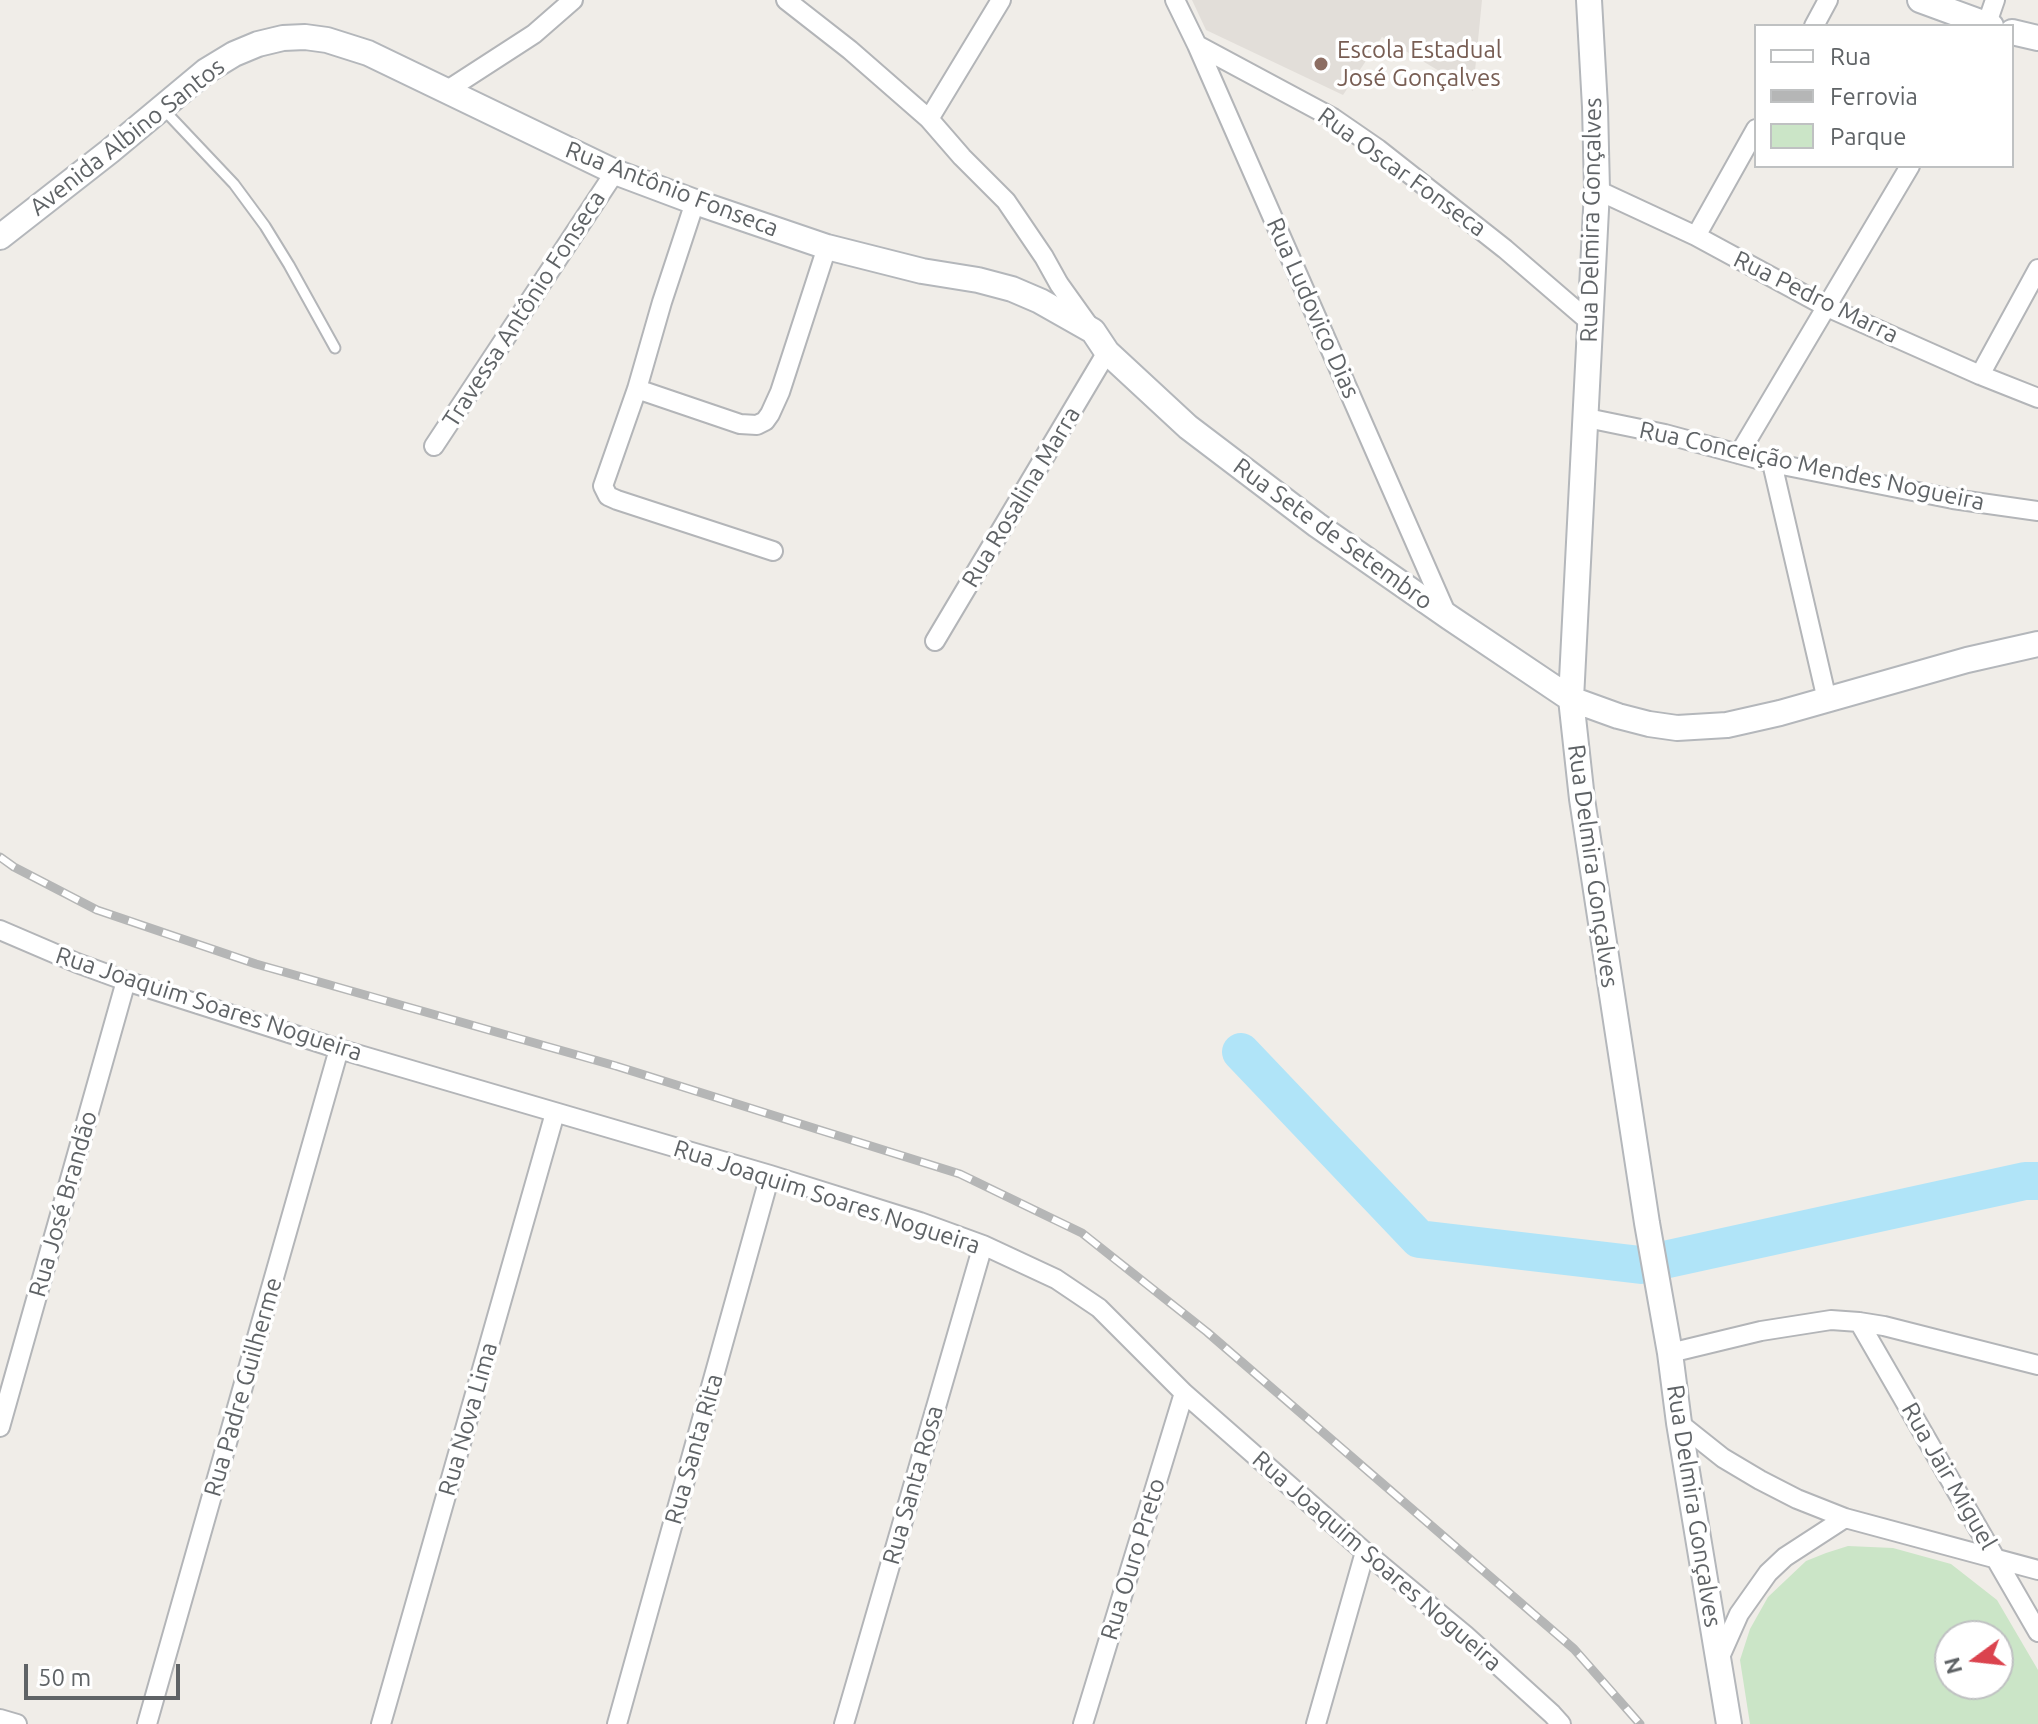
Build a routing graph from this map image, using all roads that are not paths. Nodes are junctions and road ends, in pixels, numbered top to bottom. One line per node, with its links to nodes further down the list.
1 (573, 0): 16 (street)
2 (786, 0): 18 (street, Rua Sete de Setembro)
3 (1001, 0): 18 (street)
4 (1175, 0): 15 (street, Rua Ludovico Dias)
5 (1589, 0): 22 (street, Rua Delmira Gonçalves)
6 (1828, 0): 9 (street)
7 (1920, 0): 10 (street)
8 (1995, 0): 11 (street)
9 (1815, 24)
10 (1983, 24)
11 (1989, 24)
12 (2014, 32): 13 (street)
13 (2038, 38)
14 (258, 44): 16 (street, Rua Antônio Fonseca); 17 (street, Avenida Albino Santos)
15 (1197, 45): 29 (street, Rua Oscar Fonseca); 42 (street, Rua Ludovico Dias)
16 (446, 91): 21 (street, Rua Antônio Fonseca)
17 (162, 108): 25 (street, Avenida Albino Santos); 31 (lane)
18 (929, 119): 30 (street, Rua Sete de Setembro)
19 (1754, 133): 24 (street)
20 (1909, 168): 28 (street)
21 (615, 172): 23 (street, Rua Antônio Fonseca); 37 (street, Travessa Antônio Fonseca)
22 (1597, 190): 24 (street, Rua Pedro Marra); 29 (street, Rua Delmira Gonçalves)
23 (695, 202): 26 (street, Rua Antônio Fonseca); 34 (street)
24 (1696, 236): 28 (street, Rua Pedro Marra)
25 (0, 237)
26 (827, 247): 30 (street, Rua Antônio Fonseca); 34 (street)
27 (2038, 269): 33 (street)
28 (1827, 307): 33 (street, Rua Pedro Marra); 38 (street)
29 (1591, 323): 36 (street, Rua Delmira Gonçalves)
30 (1093, 331): 32 (street, Rua Sete de Setembro)
31 (335, 348)
32 (1107, 352): 42 (street, Rua Sete de Setembro); 43 (street, Rua Rosalina Marra)
33 (1980, 375): 35 (street, Rua Pedro Marra)
34 (637, 389): 41 (street)
35 (2038, 398)
36 (1587, 418): 38 (street, Rua Conceição Mendes Nogueira); 45 (street, Rua Delmira Gonçalves)
37 (434, 446)
38 (1739, 454): 39 (street, Rua Conceição Mendes Nogueira)
39 (1772, 463): 40 (street, Rua Conceição Mendes Nogueira); 46 (street)
40 (2038, 511)
41 (773, 551)
42 (1449, 617): 45 (street, Rua Sete de Setembro)
43 (935, 641)
44 (2038, 644): 46 (street, Rua Sete de Setembro)
45 (1571, 699): 46 (street, Rua Sete de Setembro); 54 (street, Rua Delmira Gonçalves)
46 (1827, 700)
47 (0, 930): 48 (street, Rua Joaquim Soares Nogueira)
48 (126, 981): 49 (street, Rua Joaquim Soares Nogueira); 58 (street, Rua José Brandão)
49 (339, 1049): 50 (street, Rua Joaquim Soares Nogueira); 68 (street, Rua Padre Guilherme)
50 (555, 1113): 51 (street, Rua Joaquim Soares Nogueira); 69 (street, Rua Nova Lima)
51 (770, 1175): 52 (street, Rua Joaquim Soares Nogueira); 70 (street, Rua Santa Rita)
52 (983, 1245): 56 (street, Rua Joaquim Soares Nogueira); 71 (street, Rua Santa Rosa)
53 (1859, 1322): 54 (street); 55 (street); 61 (street, Rua Jair Miguel)
54 (1670, 1353): 57 (street, Rua Delmira Gonçalves)
55 (2038, 1365)
56 (1184, 1393): 60 (street, Rua Joaquim Soares Nogueira); 72 (street, Rua Ouro Preto)
57 (1679, 1423): 59 (street); 64 (street, Rua Delmira Gonçalves)
58 (0, 1427)
59 (1845, 1518): 61 (street); 64 (street)
60 (1365, 1552): 66 (street, Rua Joaquim Soares Nogueira); 73 (street)
61 (1997, 1559): 62 (street); 63 (street, Rua Jair Miguel)
62 (2038, 1570)
63 (2038, 1632)
64 (1719, 1659): 74 (street, Rua Delmira Gonçalves)
65 (0, 1719): 67 (street)
66 (1554, 1721)
67 (17, 1724)
68 (147, 1724)
69 (381, 1724)
70 (617, 1724)
71 (844, 1724)
72 (1083, 1724)
73 (1316, 1724)
74 (1729, 1724)

